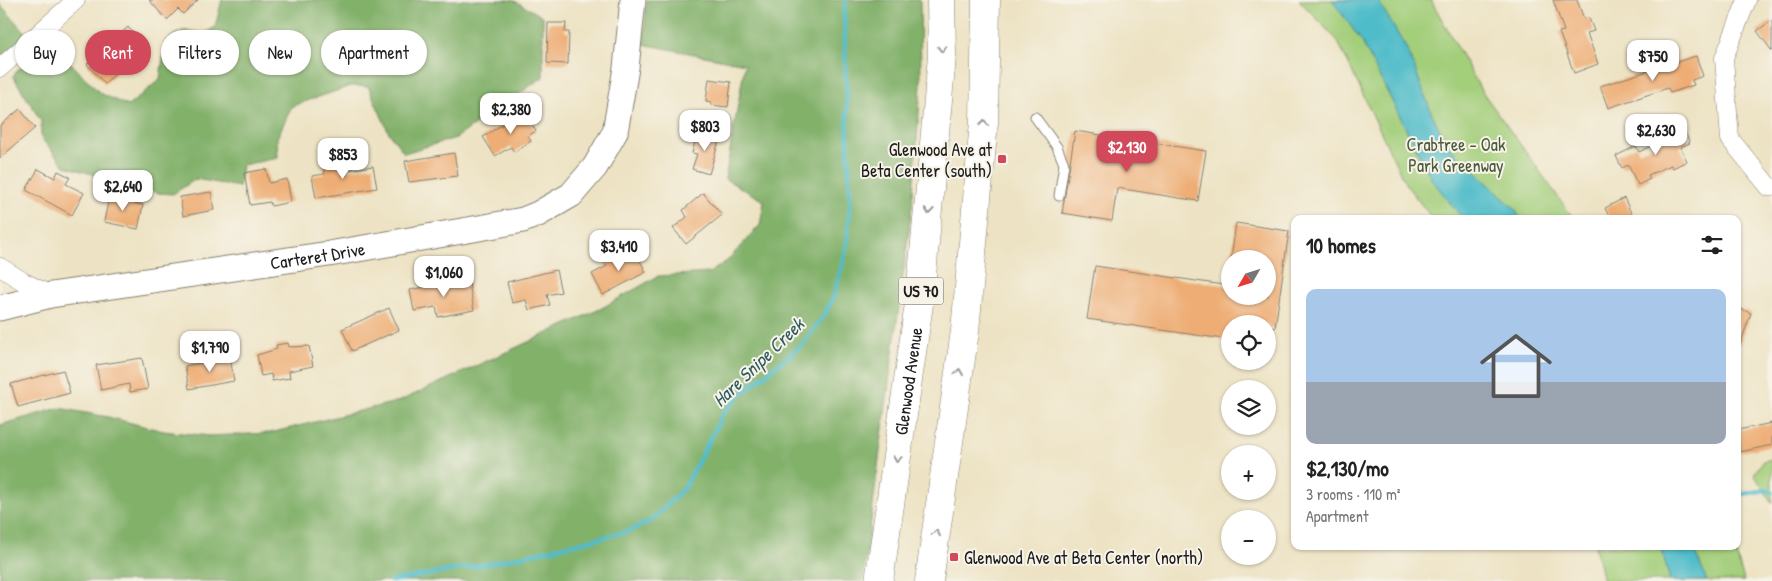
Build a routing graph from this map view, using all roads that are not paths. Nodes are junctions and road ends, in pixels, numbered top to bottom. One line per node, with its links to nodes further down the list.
1 (76, 0): 6 (street)
2 (633, 0): 11 (street, Carteret Drive)
3 (941, 0): 13 (highway, Glenwood Avenue / US 70, one-way to 13)
4 (986, 0): 14 (highway, US 70, one-way to 4)
5 (1747, 0): 8 (street)
6 (0, 68)
7 (1035, 117): 9 (lane)
8 (1772, 187)
9 (1059, 196)
10 (0, 267): 11 (street)
11 (51, 295): 12 (street, Carteret Drive)
12 (0, 308)
13 (880, 581)
14 (929, 581)

